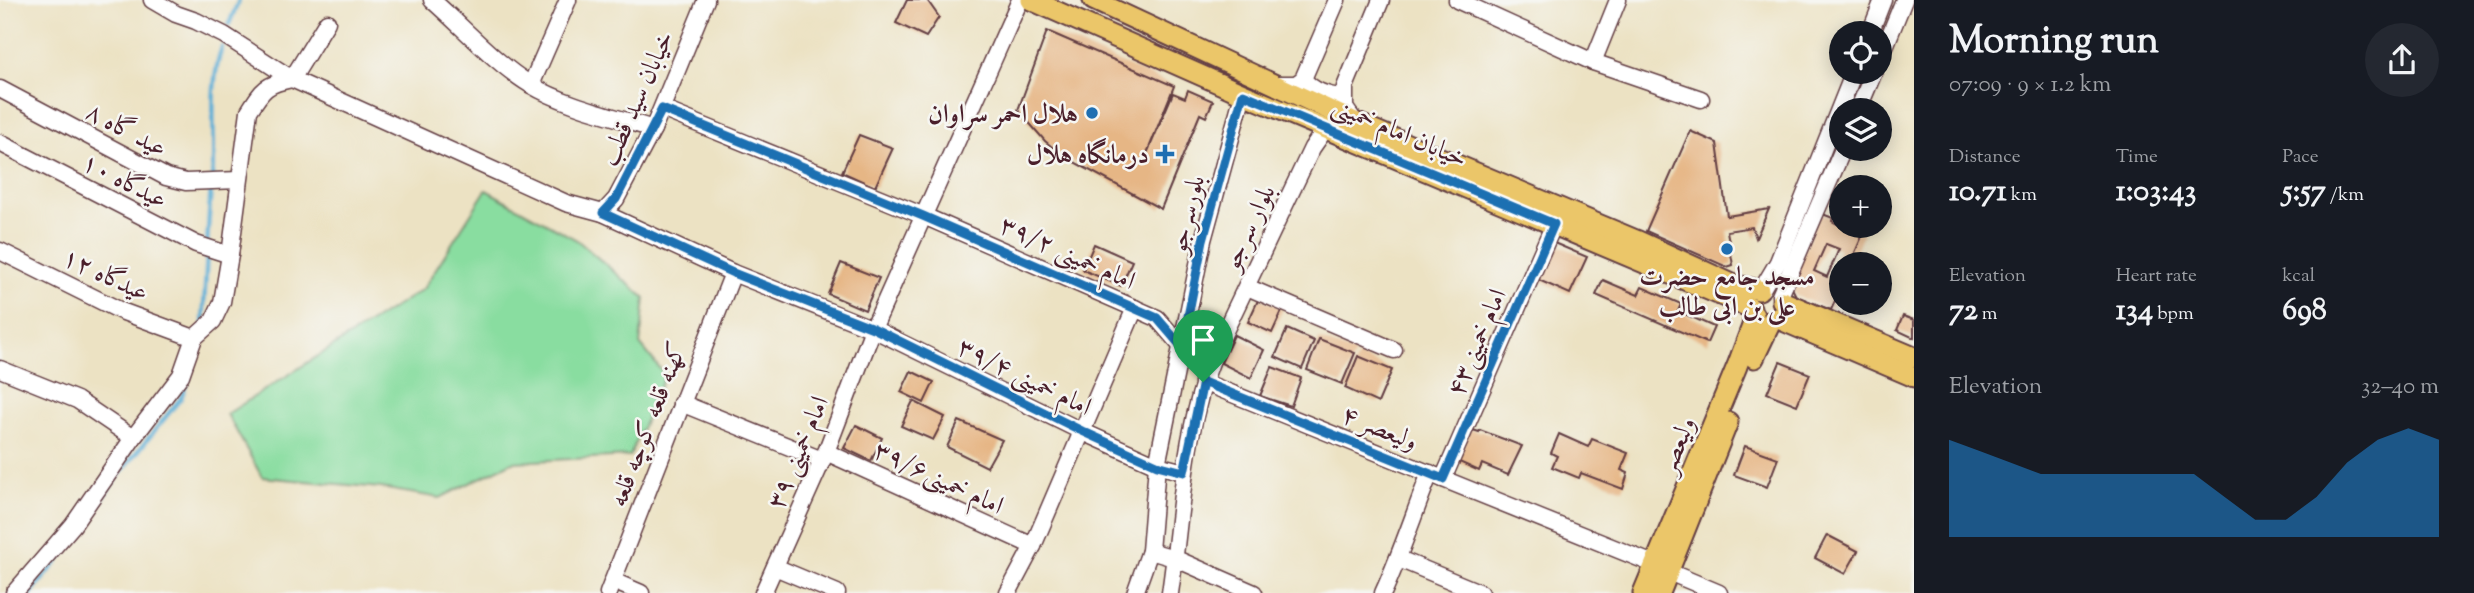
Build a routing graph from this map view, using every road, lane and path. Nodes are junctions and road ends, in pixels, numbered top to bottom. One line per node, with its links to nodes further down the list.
1 (152, 0): 19 (street, امام خمینی ۳۹/۴)
2 (432, 0): 23 (street)
3 (568, 0): 23 (street)
4 (706, 0): 28 (street, خیابان سید قطب)
5 (1020, 0): 36 (street, امام خمینی ۳۹)
6 (1031, 0): 25 (main road, خیابان امام خمینی)
7 (1093, 0): 14 (main road, خیابان امام خمینی)
8 (1337, 0): 20 (street)
9 (1381, 0): 26 (street)
10 (1457, 0): 18 (street)
11 (1618, 0): 18 (street)
12 (1883, 0): 15 (street)
13 (1904, 0): 17 (street)
14 (1120, 5): 21 (main road, خیابان امام خمینی)
15 (1875, 21)
16 (327, 22): 19 (street)
17 (1892, 30)
18 (1593, 62): 27 (street)
19 (292, 79): 34 (street); 35 (street, امام خمینی ۳۹/۴)
20 (1303, 79): 21 (street); 26 (street)
21 (1271, 84): 29 (main road, خیابان امام خمینی)
22 (1849, 84): 42 (street)
23 (531, 85): 31 (street)
24 (0, 89): 34 (street, عید گاه ۸)
25 (1243, 94): 30 (main road, خیابان امام خمینی); 46 (street, بلورسرجو)
26 (1343, 97): 29 (street)
27 (1702, 99)
28 (662, 109): 31 (street, خیابان سید قطب); 36 (street, امام خمینی ۳۹/۲)
29 (1355, 122): 42 (main road, خیابان امام خمینی)
30 (1326, 128): 37 (main road, خیابان امام خمینی); 41 (street, بلوار سرجو)
31 (653, 129): 35 (street, خیابان سید قطب)
32 (0, 143): 39 (street, عیدگاه ۱۰)
33 (1837, 161): 42 (street)
34 (239, 180): 39 (street)
35 (603, 213): 40 (street, امام خمینی ۳۹/۴)
36 (923, 216): 43 (street, امام خمینی ۳۹/۲); 44 (street, امام خمینی ۳۹)
37 (1554, 224): 42 (main road, خیابان امام خمینی); 58 (street, امام خمینی۴۳)
38 (0, 251): 45 (street, عیدگاه ۱۲)
39 (230, 255): 45 (street)
40 (733, 273): 44 (street, امام خمینی ۳۹/۴); 52 (street, کهنه قلعه کوچه قلعه)
41 (1247, 287): 47 (street); 51 (street, بلوار سرجو)
42 (1767, 305): 48 (main road, خیابان امام خمینی); 50 (main road, خیابان امام خمینی); 64 (main road, ولیعصر)
43 (1135, 308): 46 (street, امام خمینی ۳۹/۲); 53 (street)
44 (873, 328): 53 (street, امام خمینی ۳۹/۴); 55 (street, امام خمینی ۳۹)
45 (194, 338): 54 (street)
46 (1182, 347): 56 (street, بلورسرجو)
47 (1394, 351)
48 (1914, 358)
49 (0, 369): 54 (street)
50 (1914, 377)
51 (1203, 382): 57 (street, بلوار سرجو); 58 (street, ولیعصر ۴)
52 (681, 403): 55 (street, امام خمینی۳۹/۶); 65 (street, کهنه قلعه کوچه قلعه)
53 (1082, 431): 56 (street, امام خمینی ۳۹/۴); 59 (street)
54 (133, 438): 66 (street)
55 (824, 456): 59 (street, امام خمینی۳۹/۶); 63 (street, امام خمینی ۳۹)
56 (1157, 465): 57 (street, امام خمینی ۳۹/۴); 60 (street, بلورسرجو)
57 (1184, 472): 61 (street, بلوار سرجو)
58 (1437, 476): 62 (street, امام خمینی۴۳); 64 (street, ولیعصر ۴)
59 (1033, 546): 70 (street)
60 (1150, 551): 61 (street); 71 (street, بلورسرجو)
61 (1174, 558): 72 (street, بلوار سرجو); 73 (street)
62 (1399, 559): 74 (street, امام خمینی۴۳); 75 (street)
63 (775, 567): 68 (street, امام خمینی ۳۹); 69 (street)
64 (1662, 568): 76 (main road, ولیعصر); 77 (main road, ولیعصر); 78 (street, ولیعصر ۴)
65 (611, 587): 67 (street)
66 (14, 593)
67 (641, 593)
68 (763, 593)
69 (837, 593)
70 (1009, 593)
71 (1135, 593)
72 (1170, 593)
73 (1254, 593)
74 (1383, 593)
75 (1481, 593)
76 (1643, 593)
77 (1660, 593)
78 (1719, 593)

